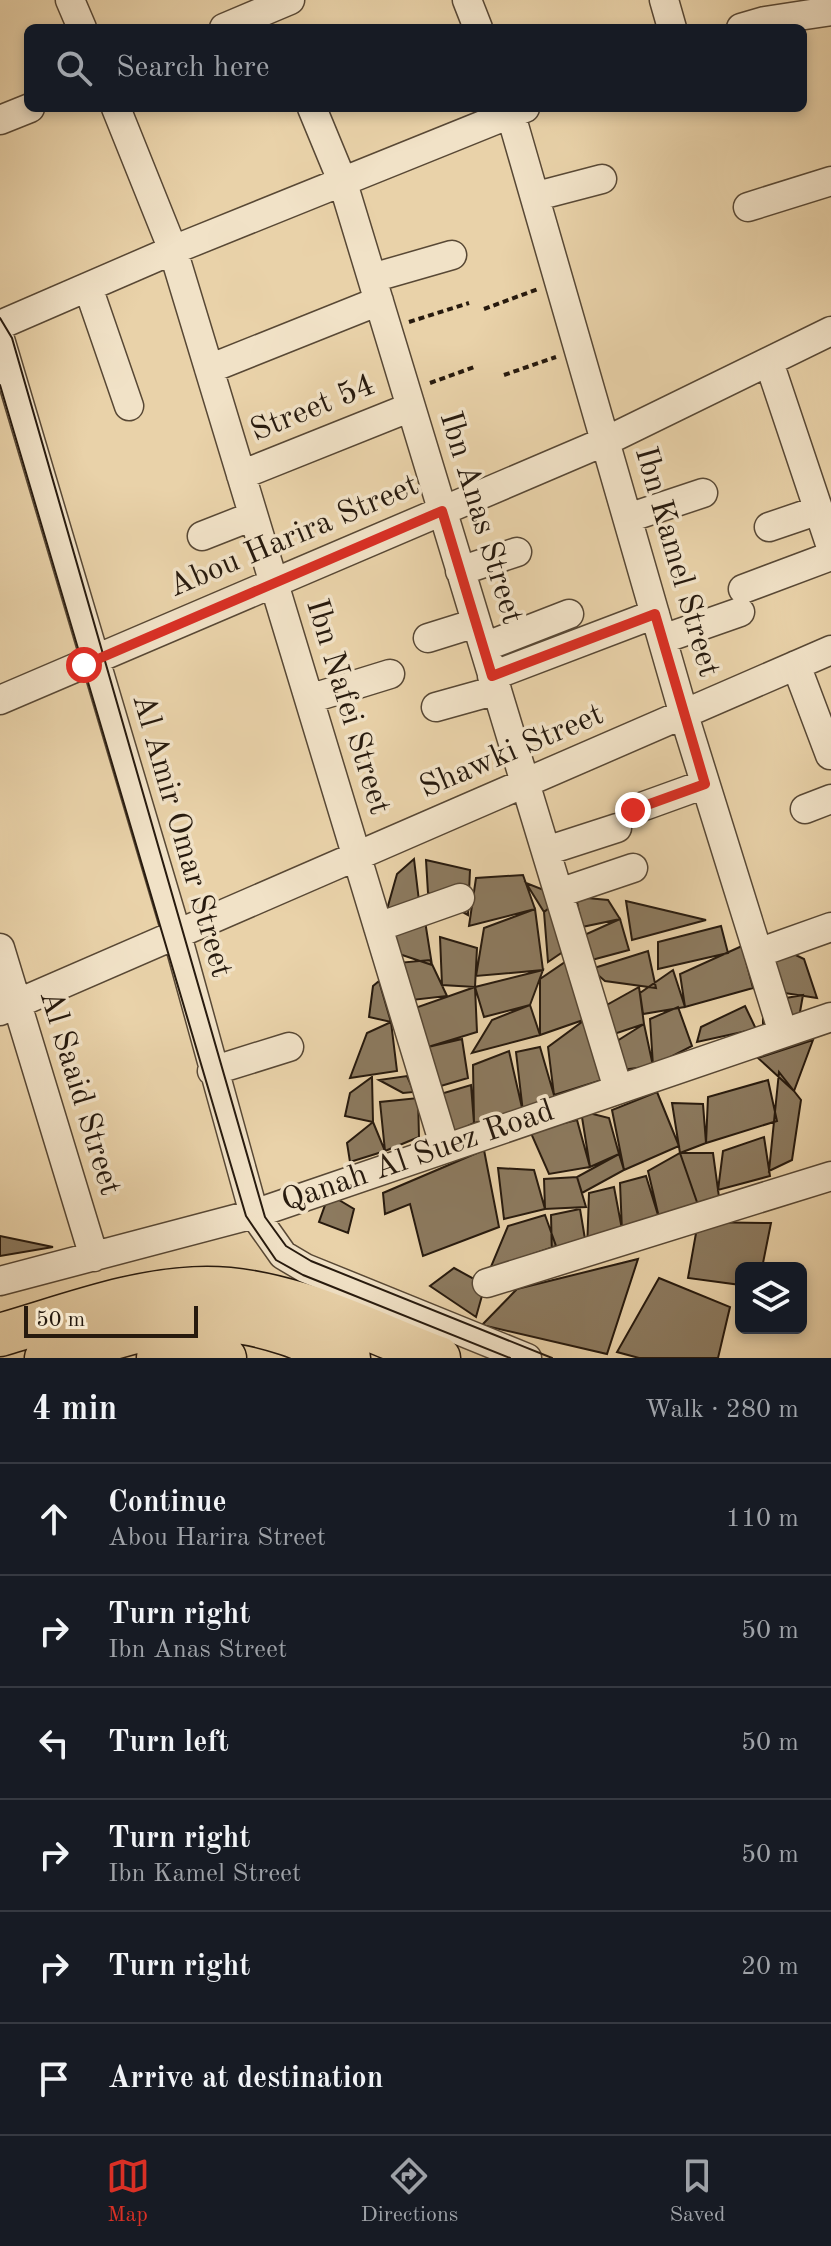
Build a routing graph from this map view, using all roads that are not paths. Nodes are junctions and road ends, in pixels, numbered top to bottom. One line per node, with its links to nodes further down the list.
1 (70, 0): 6 (street)
2 (467, 0): 8 (street)
3 (664, 0): 9 (street)
4 (277, 9): 7 (street)
5 (831, 11): 10 (street)
6 (80, 24)
7 (235, 24)
8 (476, 24)
9 (671, 24)
10 (755, 24)
11 (24, 110): 16 (street)
12 (118, 112): 22 (street, Ibn Nafei Street)
13 (314, 112): 19 (street, Ibn Anas Street)
14 (510, 112): 19 (street)
15 (516, 112): 20 (street, Ibn Kamel Street)
16 (0, 120)
17 (602, 179): 20 (street)
18 (831, 181): 21 (street)
19 (343, 183): 22 (street); 25 (street, Ibn Anas Street)
20 (537, 196): 33 (street, Ibn Kamel Street)
21 (748, 207)
22 (173, 250): 24 (street); 30 (street, Ibn Nafei Street)
23 (452, 255): 25 (street)
24 (88, 287): 26 (street); 32 (street)
25 (376, 289): 30 (street); 31 (street, Ibn Anas Street)
26 (0, 325)
27 (831, 331): 29 (street, Abou Harira Street)
28 (0, 339): 52 (street, Al Amir Omar Street)
29 (769, 362): 33 (street, Abou Harira Street); 36 (street)
30 (209, 369): 34 (street, Ibn Nafei Street)
31 (408, 399): 34 (street, Street 54); 37 (street, Ibn Anas Street)
32 (129, 406)
33 (606, 441): 37 (street, Abou Harira Street); 39 (street, Ibn Kamel Street)
34 (241, 475): 38 (street, Ibn Nafei Street)
35 (703, 493): 39 (street)
36 (821, 498): 40 (street); 42 (street)
37 (442, 511): 45 (street, Ibn Anas Street); 46 (street, Abou Harira Street)
38 (253, 516): 41 (street); 46 (street, Ibn Nafei Street)
39 (628, 518): 48 (street, Ibn Kamel Street)
40 (769, 527)
41 (202, 536)
42 (831, 547)
43 (517, 552): 45 (street)
44 (831, 556): 48 (street)
45 (460, 571): 49 (street, Ibn Anas Street)
46 (274, 583): 52 (street, Abou Harira Street); 56 (street, Ibn Nafei Street)
47 (569, 614): 49 (street)
48 (659, 627): 55 (street); 59 (street, Ibn Kamel Street)
49 (480, 635): 50 (street); 55 (street, Ibn Anas Street)
50 (428, 638)
51 (831, 650): 53 (street, Shawki Street)
52 (95, 660): 57 (street, Abou Harira Street); 70 (street, Al Amir Omar Street)
53 (796, 665): 59 (street, Shawki Street); 60 (street)
54 (390, 674): 56 (street)
55 (494, 683): 58 (street); 61 (street, Ibn Anas Street)
56 (309, 699): 64 (street, Ibn Nafei Street)
57 (0, 700)
58 (436, 707)
59 (684, 715): 61 (street, Shawki Street); 62 (street, Ibn Kamel Street)
60 (830, 755)
61 (525, 783): 63 (street, Ibn Anas Street); 64 (street, Shawki Street)
62 (705, 784): 63 (street); 72 (street, Ibn Kamel Street)
63 (546, 851): 66 (street, Ibn Anas Street)
64 (357, 857): 68 (street, Ibn Nafei Street); 70 (street, Shawki Street)
65 (633, 868): 66 (street)
66 (559, 893): 78 (street, Ibn Anas Street)
67 (460, 898): 68 (street)
68 (378, 927): 79 (street, Ibn Nafei Street)
69 (831, 927): 72 (street)
70 (177, 935): 73 (street, Shawki Street); 77 (street, Al Amir Omar Street)
71 (0, 948): 73 (street, Al Saaid Street)
72 (758, 953): 75 (street, Ibn Kamel Street)
73 (9, 1008): 82 (street, Al Saaid Street)
74 (831, 1017): 75 (street, Qanah Al Suez Road)
75 (783, 1033): 78 (street, Qanah Al Suez Road)
76 (289, 1047): 77 (street)
77 (212, 1071): 81 (street, Al Amir Omar Street)
78 (618, 1089): 79 (street, Qanah Al Suez Road)
79 (445, 1148): 81 (street, Qanah Al Suez Road)
80 (831, 1176): 84 (street)
81 (254, 1214): 82 (street, Qanah Al Suez Road); 92 (street, Al Amir Omar Street)
82 (94, 1257): 83 (street, Qanah Al Suez Road)
83 (0, 1281)
84 (487, 1283)
85 (288, 1317): 86 (highway); 87 (highway); 90 (highway); 91 (highway)
86 (0, 1335)
87 (46, 1358)
88 (158, 1358): 89 (highway)
89 (225, 1358)
90 (349, 1358)
91 (439, 1358)
92 (527, 1358)

